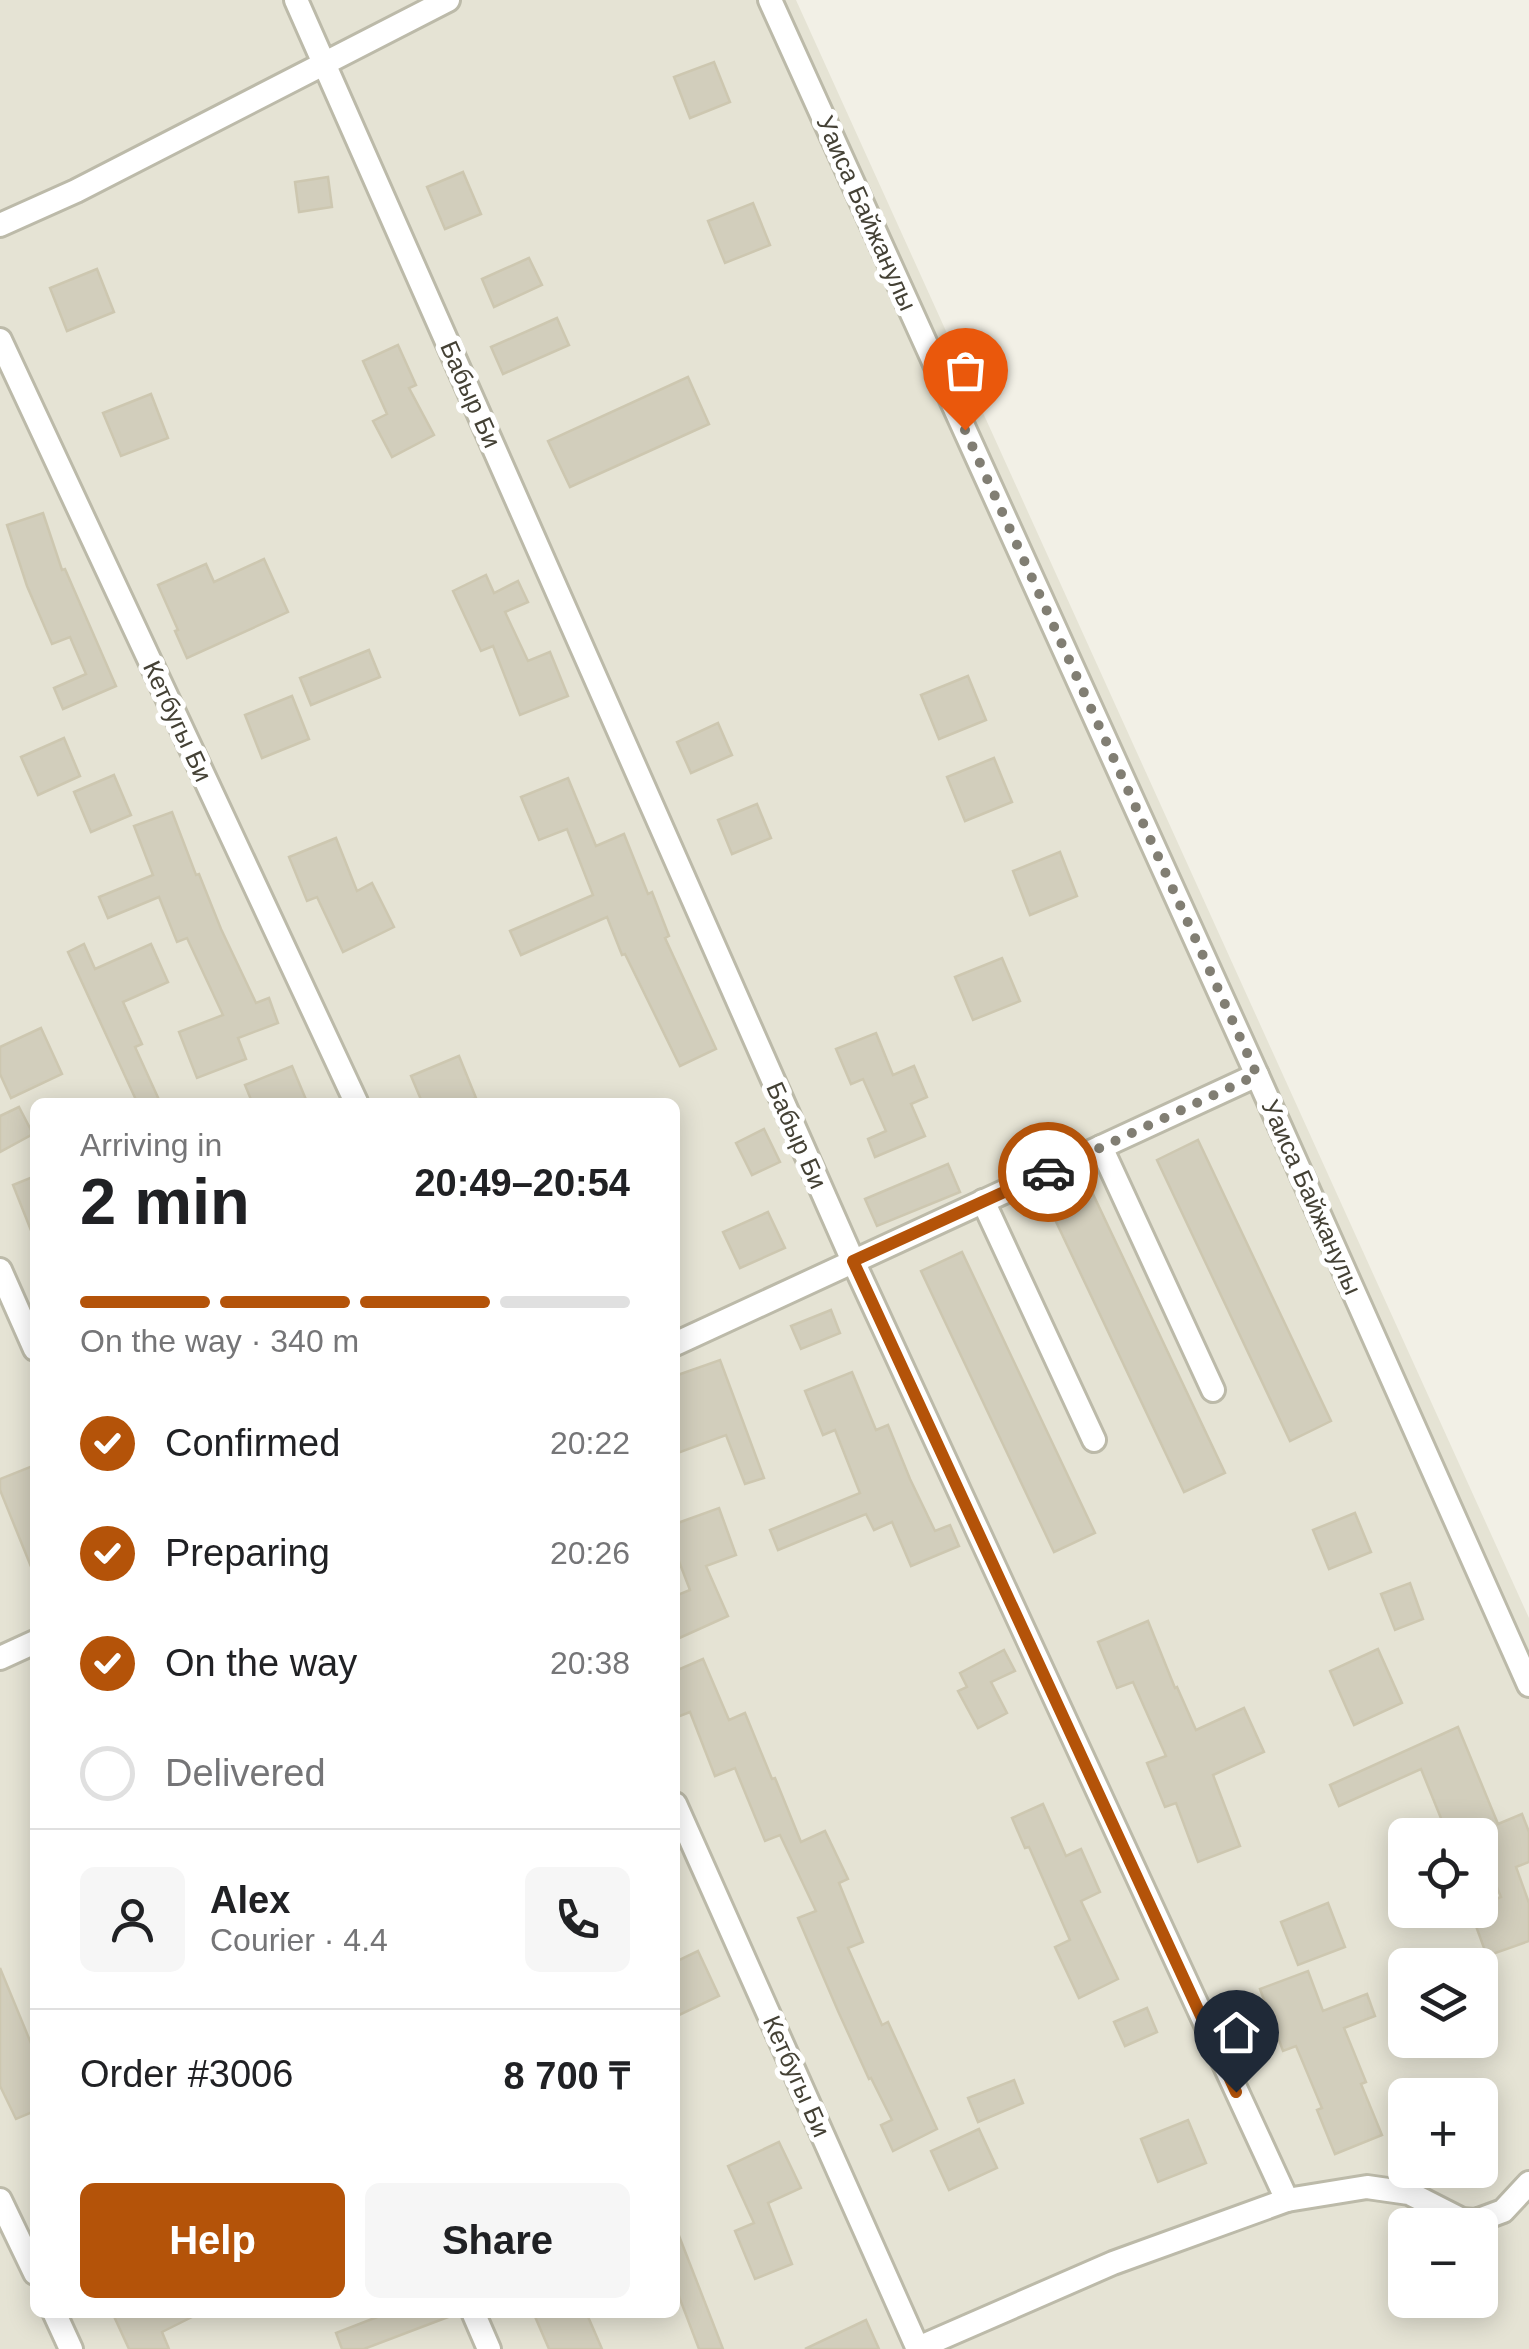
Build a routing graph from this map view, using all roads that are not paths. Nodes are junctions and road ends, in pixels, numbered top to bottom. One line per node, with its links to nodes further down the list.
1 (296, 0): 4 (street, Бабыр Би)
2 (448, 0): 4 (street)
3 (770, 0): 7 (street, Уаиса Байжанулы)
4 (325, 63): 5 (street); 11 (street, Бабыр Би)
5 (0, 225)
6 (0, 340): 8 (street, Кетбугы Би)
7 (1257, 1075): 9 (street); 19 (street, Уаиса Байжанулы)
8 (354, 1098)
9 (1101, 1148): 10 (street); 15 (street)
10 (983, 1201): 11 (street); 16 (street)
11 (853, 1261): 14 (street); 23 (street, Бабыр Би)
12 (0, 1270): 13 (street)
13 (30, 1338)
14 (680, 1342)
15 (1212, 1390)
16 (1094, 1440)
17 (30, 1644): 18 (street)
18 (0, 1658)
19 (1529, 1686)
20 (680, 1815): 27 (street, Кетбугы Би)
21 (1529, 2183): 23 (street)
22 (0, 2200): 24 (street)
23 (1287, 2200): 27 (street)
24 (30, 2263)
25 (57, 2318): 28 (street)
26 (476, 2318): 29 (street)
27 (918, 2348)
28 (72, 2349)
29 (490, 2349)

